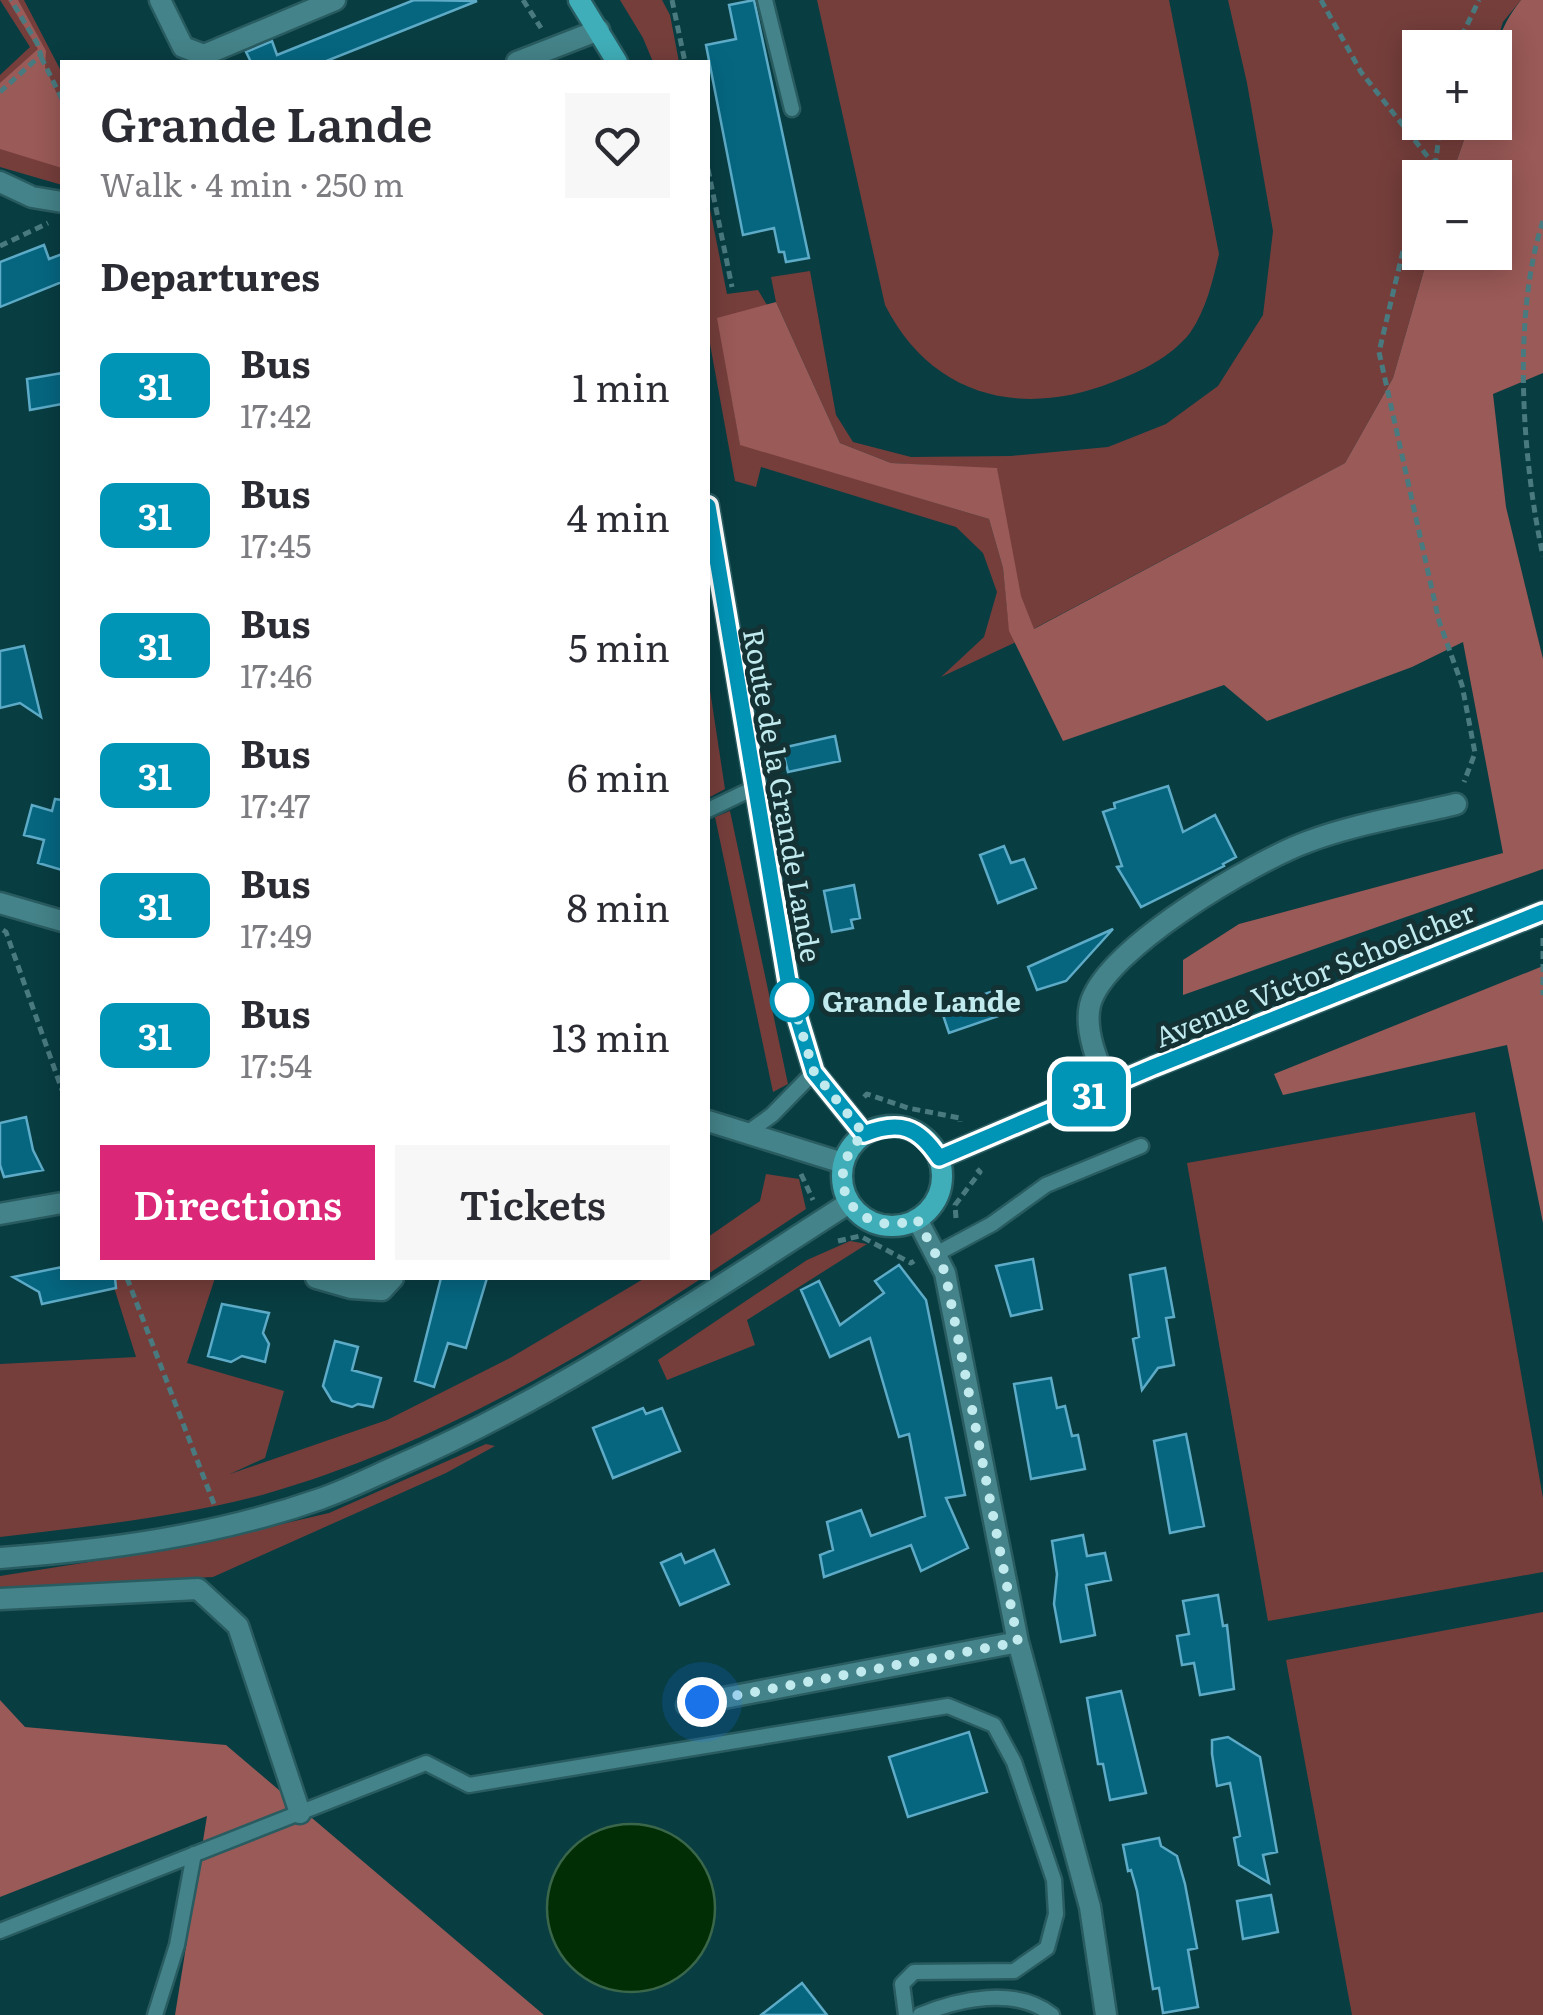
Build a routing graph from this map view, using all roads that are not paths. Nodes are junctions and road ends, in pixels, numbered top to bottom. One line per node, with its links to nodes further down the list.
1 (160, 0): 6 (street)
2 (335, 0): 6 (street)
3 (579, 0): 5 (street)
4 (765, 0): 9 (lane)
5 (599, 30): 7 (street); 8 (street)
6 (206, 59)
7 (522, 60)
8 (616, 60)
9 (792, 109)
10 (0, 182): 11 (street)
11 (60, 202)
12 (710, 517): 13 (street, Route de la Grande Lande)
13 (754, 788): 15 (lane); 19 (street, Route de la Grande Lande)
14 (1456, 804): 20 (street)
15 (710, 809)
16 (0, 903): 18 (street)
17 (1543, 912): 20 (street, Avenue Victor Schoelcher)
18 (60, 920)
19 (814, 1072): 22 (lane); 23 (street, Route de la Grande Lande)
20 (1108, 1086): 25 (street, Avenue Victor Schoelcher)
21 (710, 1122): 22 (street)
22 (747, 1133): 26 (street)
23 (864, 1134): 25 (street); 26 (street)
24 (1141, 1146): 31 (lane)
25 (939, 1158): 30 (street)
26 (843, 1163): 28 (street)
27 (60, 1203): 29 (street)
28 (849, 1203): 30 (street); 34 (street)
29 (0, 1214)
30 (917, 1219): 31 (street)
31 (934, 1250): 36 (street)
32 (323, 1280): 33 (street)
33 (391, 1280)
34 (0, 1558)
35 (0, 1599): 38 (street)
36 (1018, 1642): 37 (street); 45 (street)
37 (687, 1705)
38 (300, 1813): 39 (lane); 42 (lane)
39 (194, 1854): 40 (lane); 41 (lane)
40 (0, 1931)
41 (155, 2015)
42 (906, 2015)
43 (920, 2015): 44 (lane)
44 (1052, 2015)
45 (1106, 2015)

